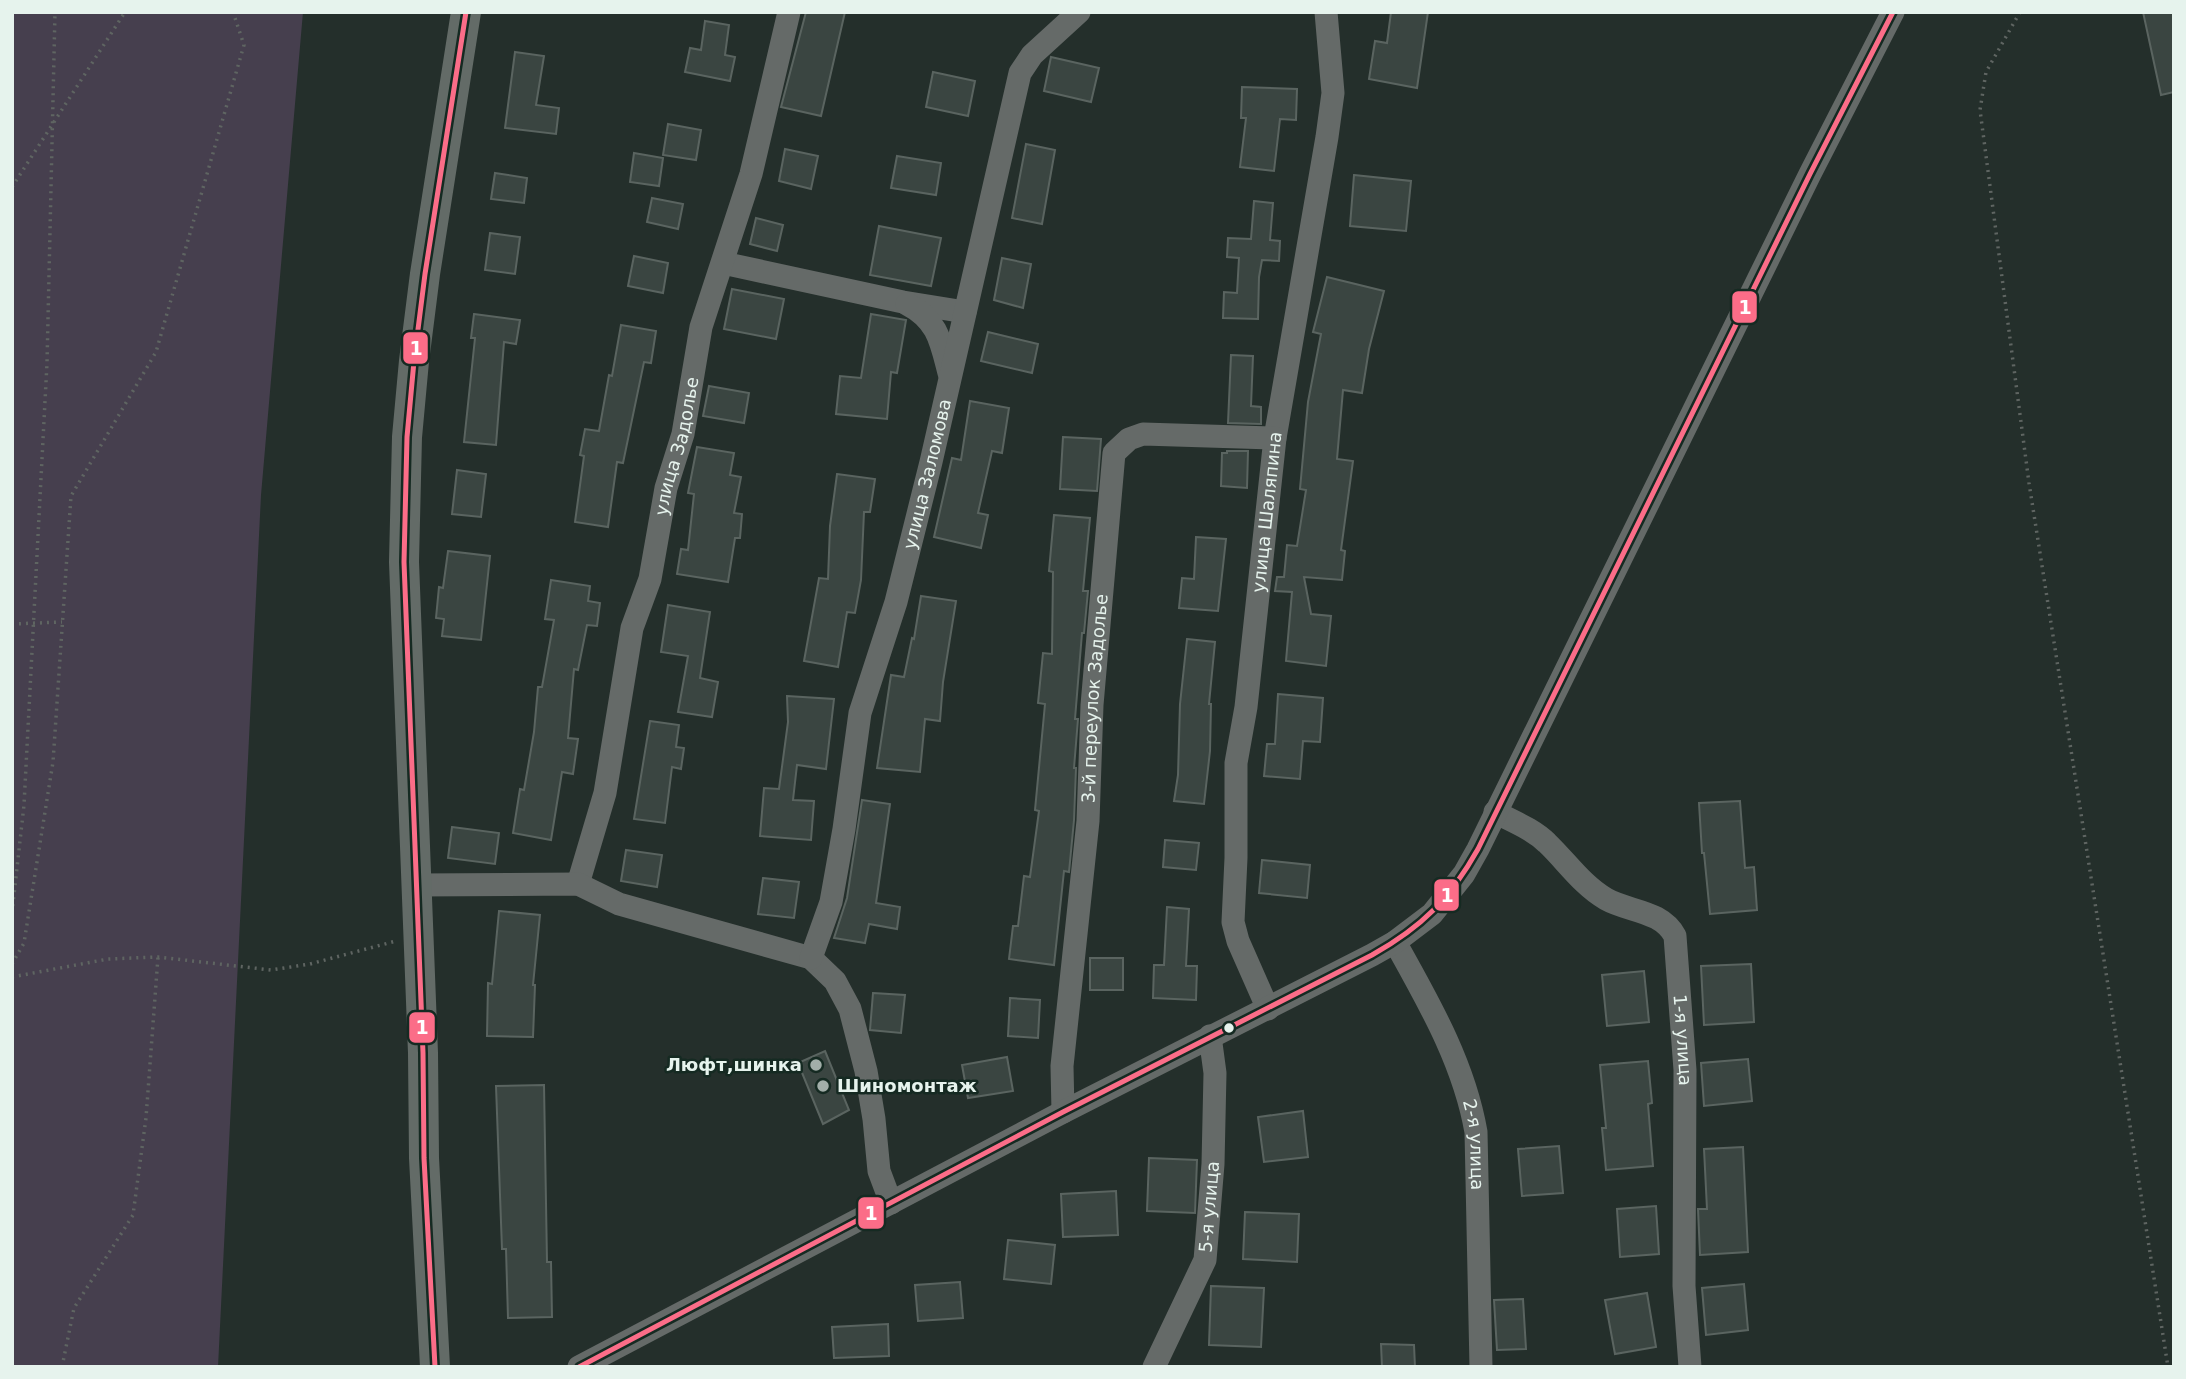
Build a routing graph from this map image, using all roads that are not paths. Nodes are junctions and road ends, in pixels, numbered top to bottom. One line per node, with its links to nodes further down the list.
1 (466, 12): 13 (main road)
2 (789, 12): 6 (street, улица Задолье)
3 (1079, 12): 8 (street, улица Заломова)
4 (1326, 12): 10 (street, улица Шаляпина)
5 (1893, 12): 11 (street)
6 (723, 263): 7 (street); 12 (street, улица Задолье)
7 (903, 302): 8 (street); 9 (street)
8 (965, 312): 9 (street, улица Заломова)
9 (950, 376): 15 (street, улица Заломова)
10 (1275, 438): 16 (street, улица Шаляпина); 18 (street, 3-й переулок Задолье)
11 (1495, 812): 14 (street); 24 (street, 1-я улица)
12 (578, 884): 13 (street); 15 (street)
13 (416, 885): 20 (main road)
14 (1395, 942): 16 (street); 23 (street, 2-я улица)
15 (811, 958): 19 (street)
16 (1268, 1009): 17 (street)
17 (1210, 1037): 18 (street); 22 (street, 5-я улица)
18 (1063, 1112): 19 (street)
19 (891, 1203): 21 (street)
20 (435, 1367)
21 (579, 1367)
22 (1154, 1367)
23 (1481, 1367)
24 (1690, 1367)

